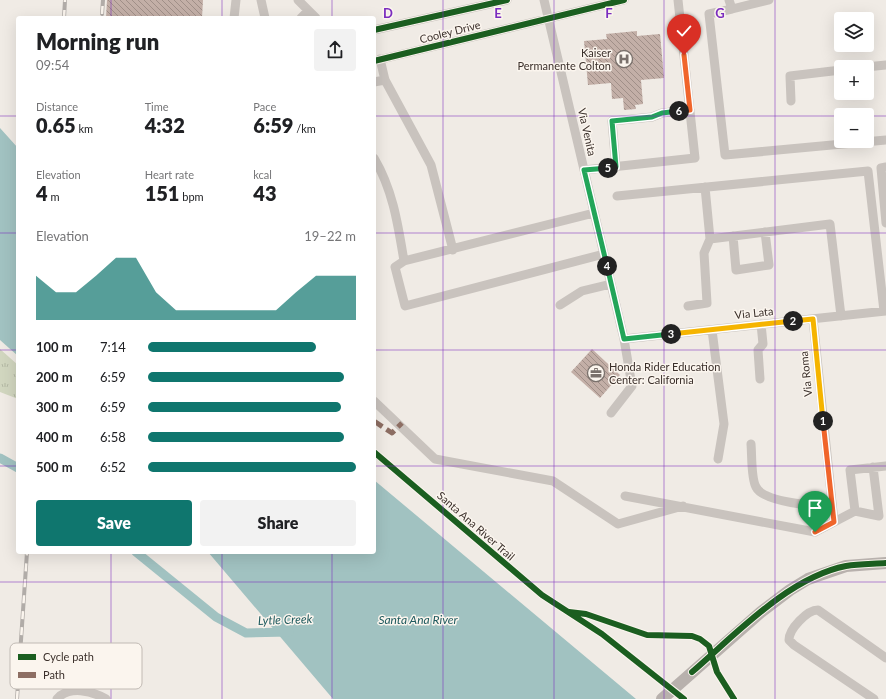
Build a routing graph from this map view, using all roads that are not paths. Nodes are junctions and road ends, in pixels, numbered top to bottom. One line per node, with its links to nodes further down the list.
1 (236, 0): 12 (street)
2 (261, 0): 13 (street)
3 (298, 0): 11 (street)
4 (507, 0): 17 (street, Cooley Drive)
5 (544, 0): 16 (street, Via Venita)
6 (624, 0): 16 (street, Cooley Drive)
7 (678, 0): 25 (street)
8 (729, 0): 10 (street)
9 (769, 0): 10 (street)
10 (732, 9): 26 (street)
11 (308, 11): 14 (street); 15 (street)
12 (234, 16)
13 (265, 16)
14 (303, 16)
15 (314, 16)
16 (548, 19): 18 (street, Cooley Drive); 30 (street, Via Venita)
17 (376, 30)
18 (377, 60): 22 (street)
19 (886, 65): 20 (street)
20 (874, 66)
21 (834, 71): 24 (street)
22 (385, 80): 23 (street); 38 (street)
23 (376, 82)
24 (791, 101)
25 (690, 110): 28 (street); 28 (street)
26 (886, 140)
27 (376, 162): 40 (street)
28 (616, 167): 30 (street)
29 (886, 167): 34 (street)
30 (584, 170): 33 (street, Via Venita)
31 (705, 187): 32 (street); 37 (street); 44 (street)
32 (617, 196)
33 (594, 214): 38 (street); 39 (street, Via Venita)
34 (886, 223)
35 (765, 232): 36 (street); 36 (street); 45 (street)
36 (733, 236): 37 (street)
37 (710, 239): 43 (street)
38 (453, 250): 40 (street)
39 (604, 254): 40 (street); 41 (street, Via Venita)
40 (404, 261)
41 (611, 284): 42 (street); 49 (street, Via Venita)
42 (560, 305)
43 (688, 306)
44 (885, 311): 45 (street, Via Lata)
45 (842, 316): 46 (street, Via Lata)
46 (813, 319): 47 (street, Via Lata); 59 (street, Via Roma)
47 (761, 324): 48 (street, Via Lata); 50 (street)
48 (712, 330): 49 (street, Via Lata); 54 (street)
49 (624, 339): 52 (street, Via Venita)
50 (760, 379)
51 (376, 403): 58 (street)
52 (611, 413)
53 (751, 444): 59 (street)
54 (718, 459)
55 (886, 466): 56 (street)
56 (873, 467): 60 (street); 60 (street)
57 (625, 496): 58 (street)
58 (683, 506): 61 (street)
59 (832, 506): 61 (street, Via Roma)
60 (855, 511): 61 (street)
61 (834, 522)
62 (886, 563): 66 (main road)
63 (886, 658): 67 (street)
64 (57, 699): 65 (street)
65 (106, 699)
66 (662, 699)
67 (874, 699)

